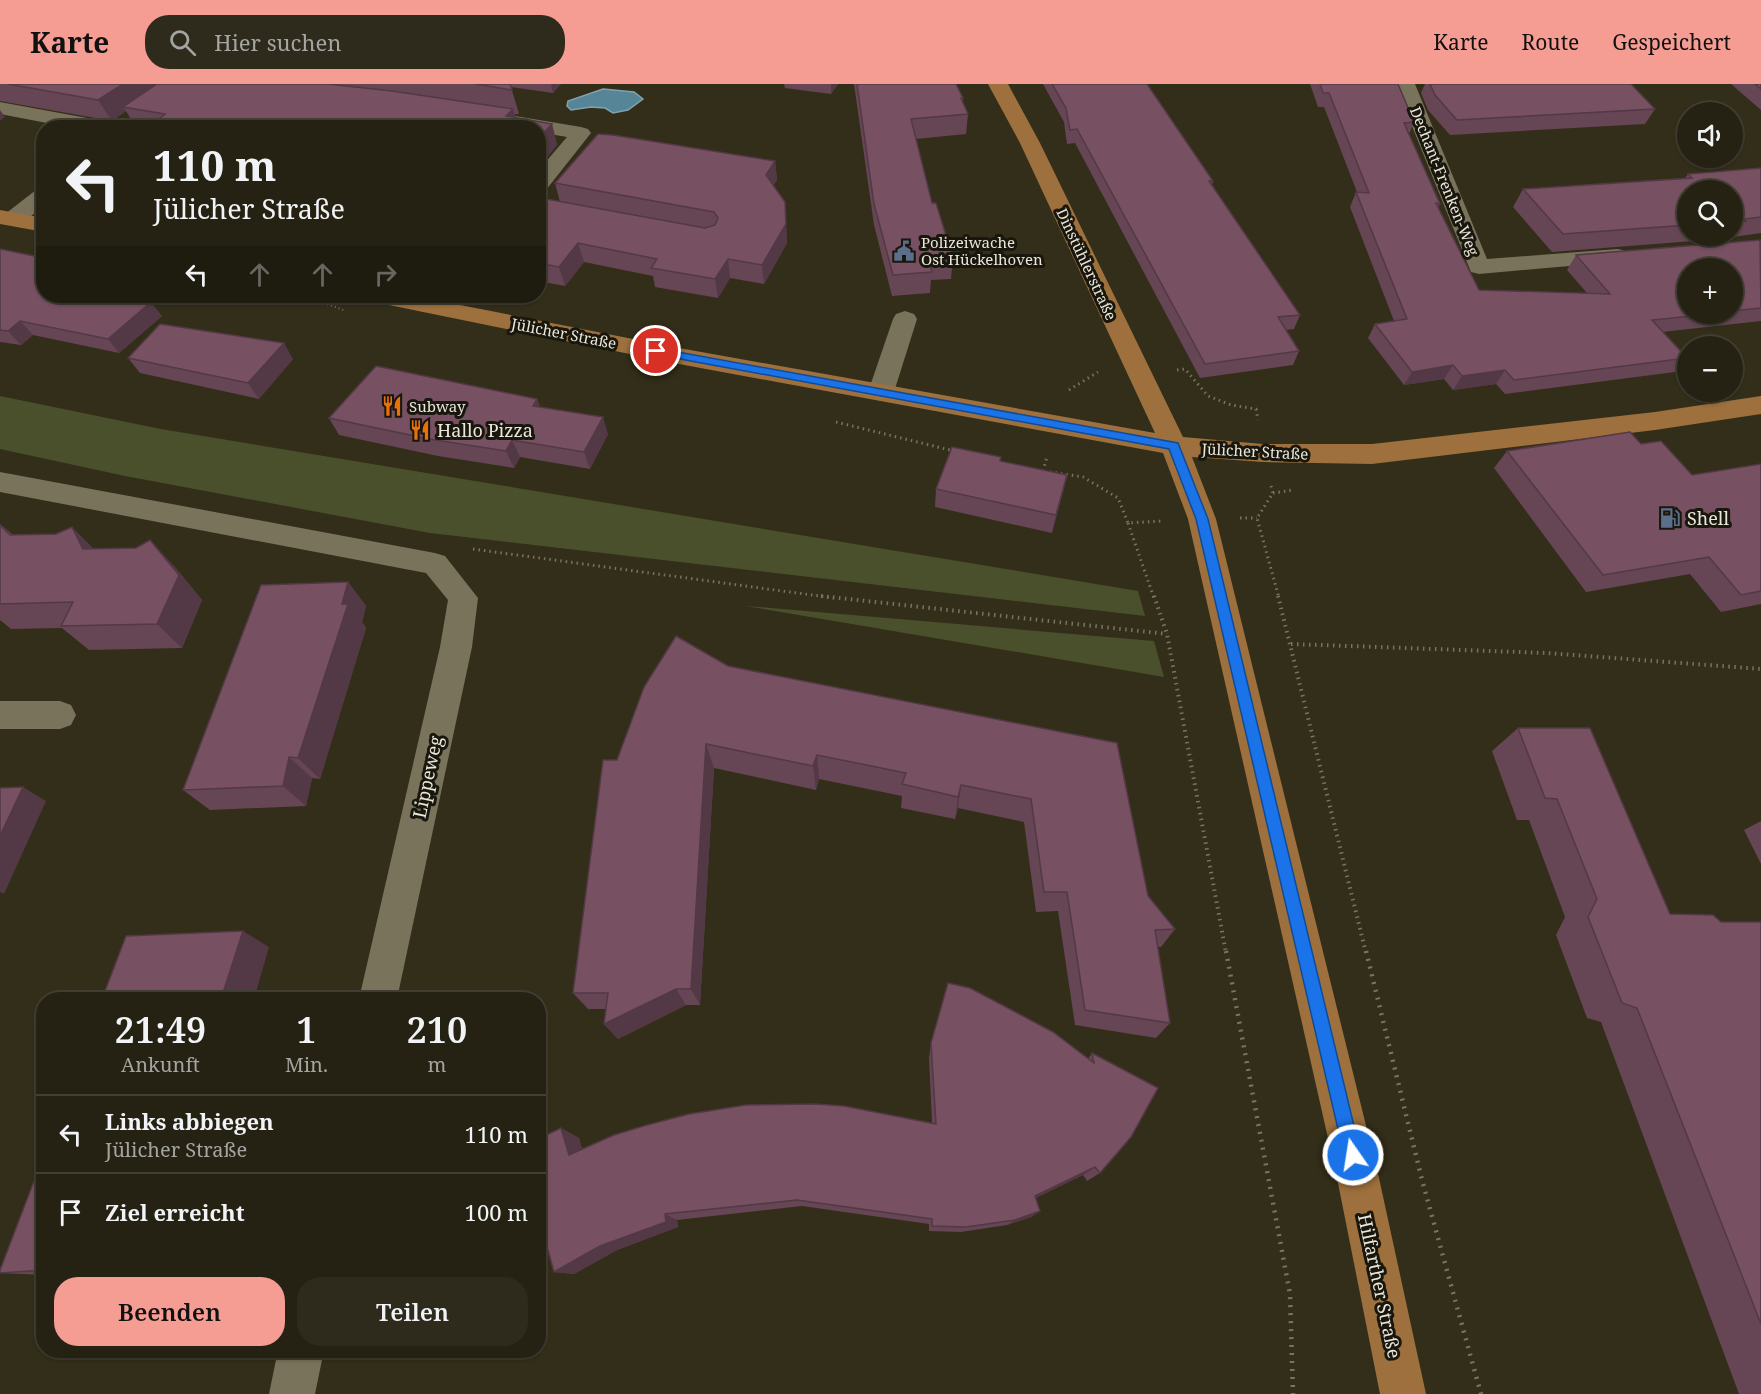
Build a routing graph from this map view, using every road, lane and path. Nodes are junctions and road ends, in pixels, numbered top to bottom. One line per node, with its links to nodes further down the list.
1 (998, 84): 17 (main road, Dinstühlerstraße)
2 (1413, 85): 14 (street, Dechant-Frenken-Weg)
3 (0, 108): 5 (street)
4 (491, 118): 6 (street)
5 (83, 120)
6 (502, 120)
7 (546, 128): 8 (street)
8 (581, 134): 9 (street); 10 (street)
9 (604, 137)
10 (546, 176)
11 (36, 200): 12 (street)
12 (7, 218): 13 (main road)
13 (36, 223)
14 (1645, 254)
15 (450, 303): 18 (main road, Jülicher Straße)
16 (897, 318): 18 (street)
17 (1137, 371): 20 (main road, Dinstühlerstraße); 21 (path)
18 (872, 390): 20 (main road, Jülicher Straße)
19 (1761, 405): 21 (main road, Jülicher Straße)
20 (1174, 446): 21 (main road, Jülicher Straße); 34 (main road, Hilfarther Straße)
21 (1263, 453): 26 (path)
22 (0, 482): 24 (street)
23 (1128, 523): 25 (path)
24 (448, 556): 25 (path); 30 (street, Lippeweg)
25 (1167, 634): 33 (path)
26 (1291, 644): 27 (path); 35 (path)
27 (1761, 669)
28 (0, 715): 29 (street)
29 (60, 716)
30 (380, 992)
31 (299, 1358): 32 (street)
32 (291, 1394)
33 (1293, 1394)
34 (1403, 1394)
35 (1481, 1394)

